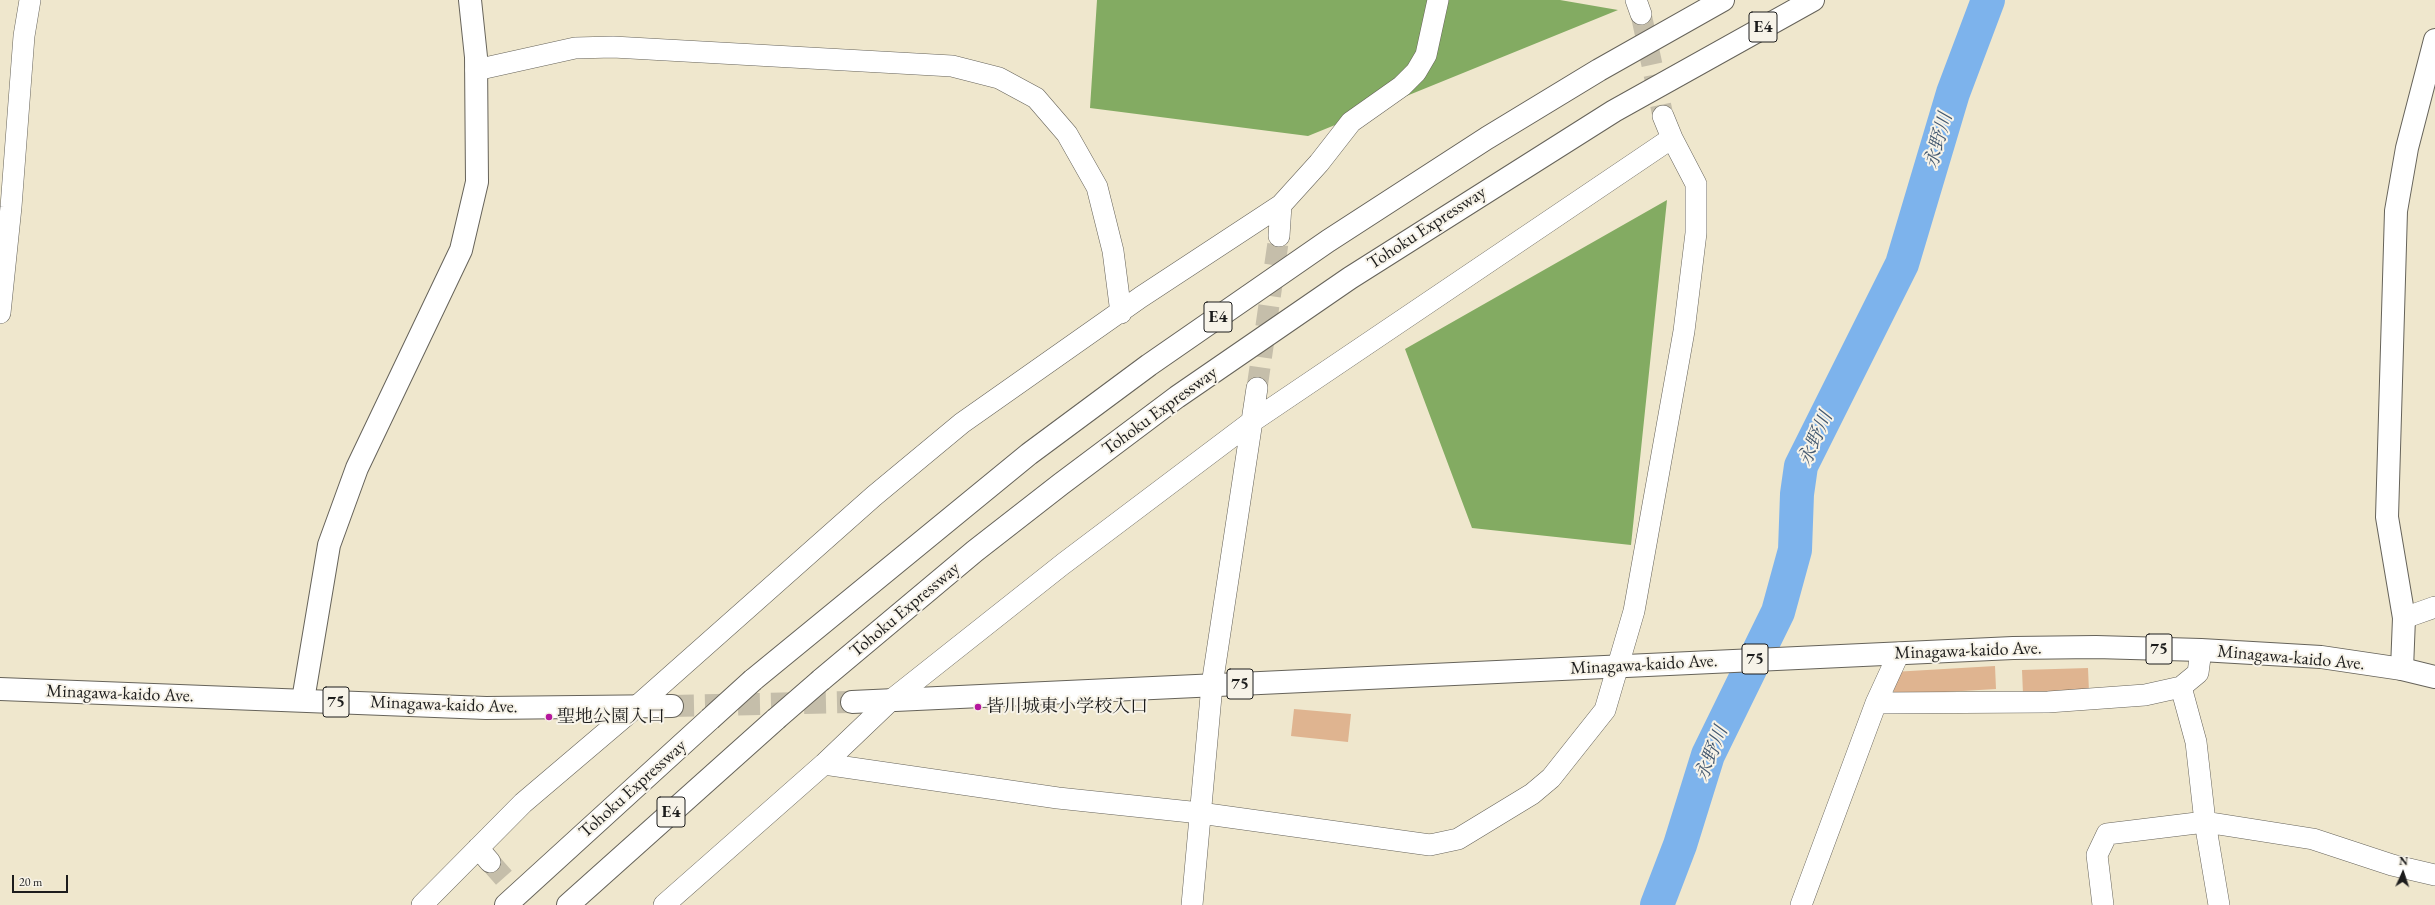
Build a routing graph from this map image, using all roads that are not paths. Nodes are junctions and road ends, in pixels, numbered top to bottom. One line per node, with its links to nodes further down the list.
1 (30, 0): 12 (street)
2 (470, 0): 7 (main road)
3 (1438, 0): 10 (street)
4 (1813, 0): 38 (main road, Tohoku Expressway / E4, bridge)
5 (1720, 1): 37 (main road, Tohoku Expressway / E4, bridge)
6 (2435, 40): 17 (main road)
7 (476, 70): 13 (street); 26 (main road)
8 (1663, 116): 9 (street)
9 (1672, 138): 15 (street); 20 (street)
10 (1281, 204): 11 (street); 13 (street)
11 (1279, 236)
12 (0, 312)
13 (1121, 313): 30 (street)
14 (1257, 388): 15 (street)
15 (1250, 423): 23 (street); 27 (street)
16 (2435, 607): 17 (street)
17 (2404, 618): 21 (main road)
18 (2201, 650): 19 (main road, Minagawa-kaido Ave. / 75); 21 (main road, Minagawa-kaido Ave. / 75); 24 (street)
19 (1891, 653): 20 (main road, Minagawa-kaido Ave. / 75); 29 (street)
20 (1624, 665): 23 (main road, Minagawa-kaido Ave. / 75); 33 (street)
21 (2402, 669): 22 (main road, Minagawa-kaido Ave. / 75)
22 (2435, 677)
23 (1212, 685): 27 (main road, Minagawa-kaido Ave. / 75); 33 (street)
24 (2181, 687): 29 (street); 34 (street)
25 (0, 689): 26 (main road, Minagawa-kaido Ave. / 75)
26 (303, 700): 30 (main road, Minagawa-kaido Ave. / 75)
27 (890, 701): 28 (main road, Minagawa-kaido Ave. / 75); 32 (street)
28 (852, 702)
29 (1876, 703): 41 (street)
30 (636, 706): 31 (main road, Minagawa-kaido Ave. / 75); 36 (street)
31 (672, 706)
32 (824, 764): 33 (street); 39 (street)
33 (1200, 813): 40 (street)
34 (2205, 822): 35 (street); 42 (street); 43 (street)
35 (2435, 875)
36 (422, 905)
37 (506, 905)
38 (568, 905)
39 (664, 905)
40 (1192, 905)
41 (1801, 905)
42 (2102, 905)
43 (2219, 905)

